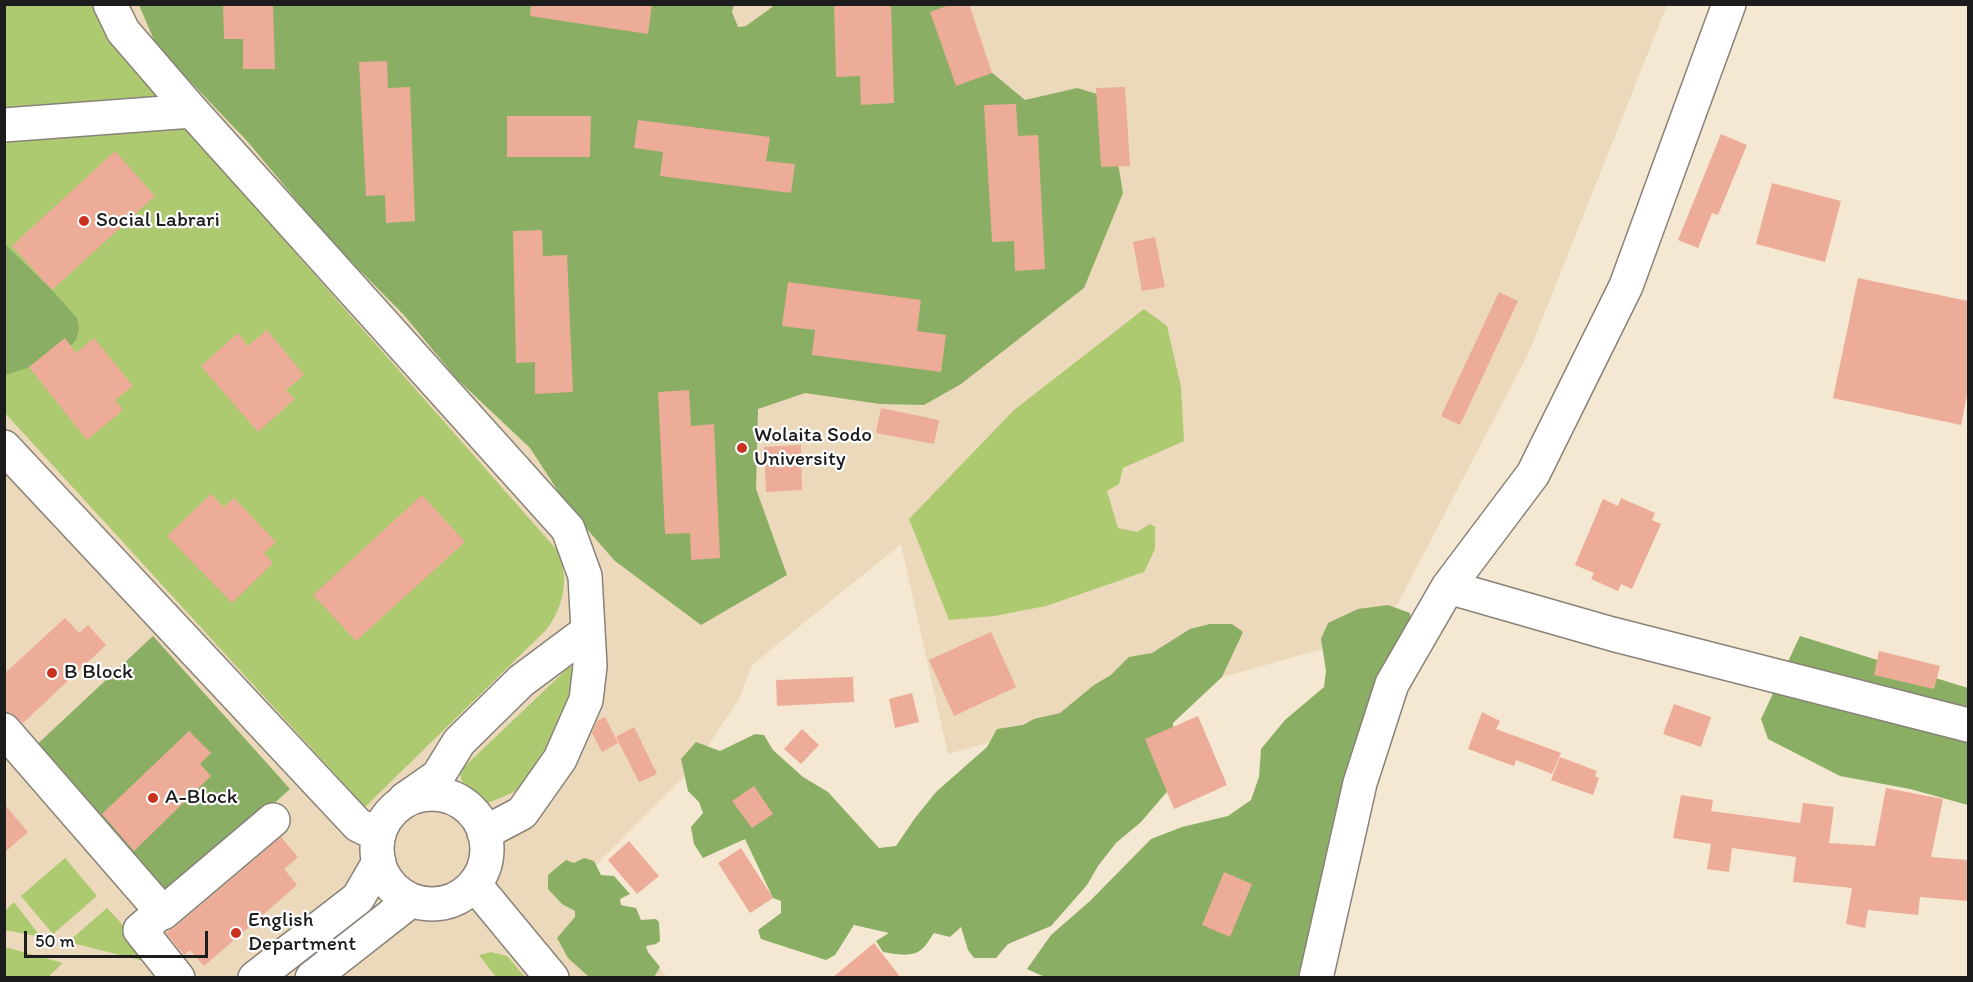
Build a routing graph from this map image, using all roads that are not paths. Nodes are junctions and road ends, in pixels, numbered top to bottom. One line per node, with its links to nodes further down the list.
1 (110, 4): 3 (street)
2 (1729, 4): 6 (street)
3 (192, 111): 4 (street); 7 (street)
4 (4, 125)
5 (4, 447): 13 (street)
6 (1448, 587): 8 (street); 23 (street)
7 (588, 631): 10 (street); 12 (street)
8 (1968, 725)
9 (4, 730): 16 (street)
10 (401, 801): 12 (street); 13 (street)
11 (273, 820): 16 (street)
12 (484, 832): 14 (street)
13 (379, 848): 15 (street); 20 (street)
14 (475, 885): 15 (street); 22 (street)
15 (409, 902): 21 (street)
16 (161, 912): 17 (street)
17 (178, 978)
18 (189, 978): 19 (street)
19 (194, 978)
20 (255, 978)
21 (312, 978)
22 (552, 978)
23 (1316, 978)

